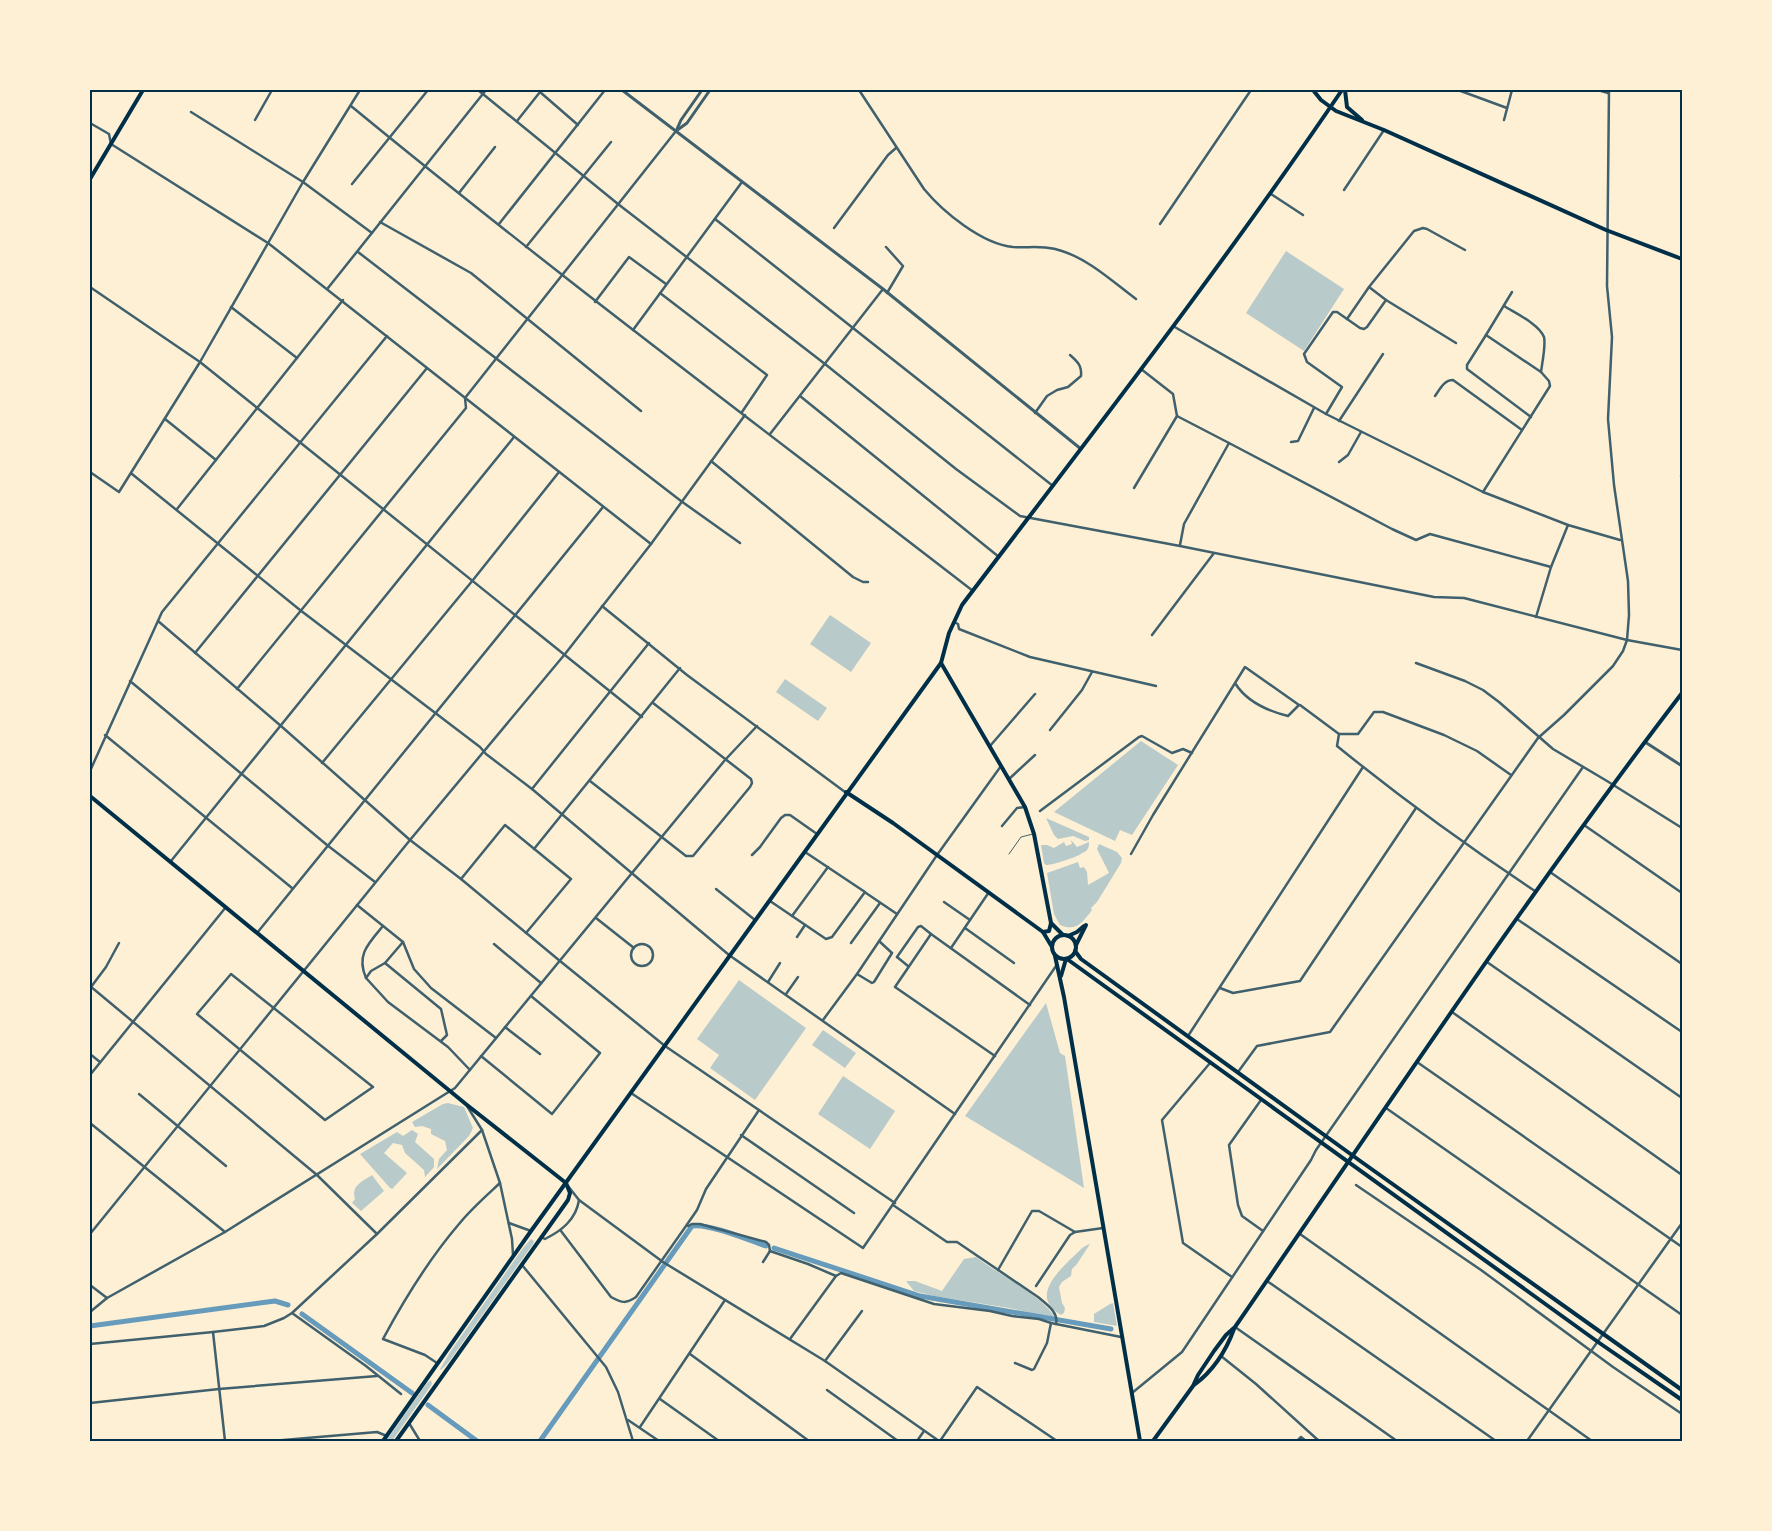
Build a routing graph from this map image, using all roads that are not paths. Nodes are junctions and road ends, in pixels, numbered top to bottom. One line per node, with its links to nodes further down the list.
1 (143, 90): 34 (main road)
2 (272, 90): 24 (street)
3 (360, 90): 20 (street)
4 (428, 90): 32 (street)
5 (478, 90): 19 (street)
6 (486, 90): 19 (street)
7 (605, 90): 29 (street)
8 (622, 90): 31 (street)
9 (702, 90): 31 (street)
10 (710, 90): 31 (street)
11 (859, 90): 36 (street)
12 (1251, 90): 51 (street)
13 (1314, 90): 21 (main road)
14 (1344, 90): 21 (main road); 28 (main road)
15 (1458, 90): 22 (street)
16 (1512, 90): 22 (street)
17 (1598, 90): 18 (street)
18 (1608, 91): 54 (street)
19 (483, 94): 26 (street); 38 (street)
20 (351, 106): 32 (street); 41 (street)
21 (1331, 106): 28 (main road); 46 (main road)
22 (1507, 108): 25 (street)
23 (191, 112): 41 (street)
24 (255, 120)
25 (1504, 120)
26 (517, 121): 29 (street); 37 (street)
27 (90, 123): 34 (street)
28 (1366, 123): 30 (main road)
29 (578, 125): 37 (street)
30 (1384, 130): 44 (street); 54 (main road)
31 (676, 131): 42 (street); 47 (street)
32 (389, 138): 38 (street); 43 (street)
33 (611, 142): 39 (street)
34 (111, 144): 40 (main road); 56 (street)
35 (496, 147): 45 (street)
36 (896, 148): 53 (street); 73 (street)
37 (556, 153): 39 (street); 52 (street)
38 (425, 166): 45 (street); 50 (street)
39 (584, 176): 47 (street); 57 (street)
40 (90, 179)
41 (303, 182): 55 (street); 56 (street)
42 (742, 182): 49 (street); 68 (street)
43 (352, 184)
44 (1344, 190)
45 (459, 193): 52 (street)
46 (1269, 193): 48 (street); 80 (main road)
47 (618, 204): 61 (street); 63 (street)
48 (1303, 215)
49 (715, 219): 61 (street); 81 (street)
50 (380, 222): 55 (street); 78 (street)
51 (1160, 224)
52 (498, 225): 57 (street)
53 (834, 228)
54 (1606, 230): 62 (main road); 133 (street)
55 (372, 233): 60 (street)
56 (268, 243): 67 (street); 77 (street)
57 (526, 247): 63 (street)
58 (886, 247): 71 (street)
59 (1465, 250): 66 (street)
60 (358, 252): 67 (street); 89 (street)
61 (686, 257): 64 (street); 91 (street)
62 (1682, 259)
63 (561, 276): 75 (street); 78 (street)
64 (666, 284): 70 (street); 75 (street)
65 (90, 287): 90 (street)
66 (1368, 287): 74 (street); 79 (street)
67 (328, 288): 72 (street)
68 (883, 289): 71 (street); 81 (street)
69 (1512, 292): 76 (street)
70 (660, 293): 82 (street); 101 (street)
71 (888, 293): 102 (street)
72 (343, 300): 84 (street); 88 (street)
73 (1136, 300)
74 (1386, 300): 79 (street); 85 (street)
75 (595, 302): 82 (street)
76 (1504, 306): 83 (street); 94 (street)
77 (231, 307): 88 (street); 90 (street)
78 (527, 319): 89 (street); 100 (street)
79 (1347, 320): 103 (street)
80 (1173, 326): 93 (main road); 98 (street)
81 (853, 327): 91 (street); 124 (street)
82 (633, 330): 101 (street)
83 (1486, 335): 94 (street); 106 (street)
84 (387, 336): 92 (street); 115 (street)
85 (1456, 343)
86 (1383, 354): 108 (street)
87 (1070, 355): 102 (street)
88 (298, 358): 99 (street)
89 (496, 359): 97 (street); 127 (street)
90 (200, 362): 99 (street); 107 (street)
91 (824, 364): 95 (street); 131 (street)
92 (427, 368): 97 (street); 123 (street)
93 (1141, 369): 105 (street); 116 (main road)
94 (1541, 372): 106 (street)
95 (800, 396): 111 (street); 140 (street)
96 (1435, 396): 109 (street)
97 (465, 398): 112 (street); 130 (street)
98 (1314, 408): 103 (street); 114 (street)
99 (258, 409): 115 (street); 117 (street)
100 (642, 411)
101 (742, 412): 104 (street)
102 (1035, 413): 116 (street)
103 (1326, 414): 108 (street)
104 (745, 415): 111 (street); 118 (street)
105 (1177, 416): 113 (street); 125 (street)
106 (1530, 417): 109 (street)
107 (164, 419): 117 (street); 122 (street)
108 (1339, 421): 110 (street)
109 (1522, 430): 126 (street)
110 (1361, 432): 119 (street); 126 (street)
111 (770, 434): 145 (street)
112 (514, 437): 121 (street); 136 (street)
113 (1229, 442): 138 (street); 141 (street)
114 (1291, 442)
115 (300, 443): 123 (street); 134 (street)
116 (1080, 449): 124 (main road)
117 (216, 460): 129 (street)
118 (711, 461): 127 (street); 144 (street)
119 (1339, 462)
120 (90, 472): 122 (street)
121 (559, 472): 128 (street); 143 (street)
122 (132, 474): 129 (street)
123 (340, 474): 130 (street); 142 (street)
124 (1053, 486): 131 (main road)
125 (1134, 488)
126 (1483, 492): 132 (street)
127 (681, 501): 135 (street); 137 (street)
128 (604, 507): 137 (street); 148 (street)
129 (177, 510): 134 (street)
130 (385, 510): 136 (street); 147 (street)
131 (1028, 518): 138 (street); 140 (main road)
132 (1568, 524): 133 (street); 141 (street)
133 (1620, 540): 153 (street)
134 (219, 543): 142 (street); 150 (street)
135 (740, 543)
136 (428, 544): 143 (street); 155 (street)
137 (651, 544): 146 (street)
138 (1180, 546): 139 (street)
139 (1214, 553): 149 (street); 152 (street)
140 (999, 557): 145 (main road)
141 (1551, 567): 149 (street)
142 (258, 575): 147 (street); 157 (street)
143 (473, 580): 148 (street); 163 (street)
144 (868, 582)
145 (973, 591): 151 (main road)
146 (602, 606): 154 (street); 158 (street)
147 (300, 610): 155 (street); 167 (street)
148 (516, 614): 158 (street); 173 (street)
149 (1536, 617): 153 (street)
150 (158, 621): 157 (street); 164 (street)
151 (953, 621): 159 (main road); 162 (street)
152 (1152, 634)
153 (1627, 640): 156 (street); 180 (street)
154 (649, 643): 161 (street); 168 (street)
155 (346, 645): 163 (street); 175 (street)
156 (1682, 650)
157 (195, 653): 167 (street)
158 (565, 654): 168 (street); 183 (street)
159 (941, 663): 182 (main road); 199 (main road)
160 (1416, 663): 180 (street)
161 (680, 668): 171 (street); 176 (street)
162 (1092, 672): 166 (street); 177 (street)
163 (390, 680): 173 (street); 187 (street)
164 (130, 681): 179 (street); 193 (street)
165 (1235, 683): 172 (street); 172 (street); 184 (street)
166 (1156, 686)
167 (237, 689): 175 (street)
168 (611, 690): 174 (street); 198 (street)
169 (1682, 693): 181 (main road)
170 (1035, 694): 182 (street)
171 (653, 703): 174 (street); 186 (street)
172 (1299, 705): 178 (street)
173 (435, 713): 183 (street); 201 (street)
174 (642, 717): 196 (street)
175 (281, 726): 187 (street); 193 (street)
176 (758, 726): 186 (street); 199 (street)
177 (1050, 730)
178 (1339, 734): 191 (street); 194 (street)
179 (105, 735): 192 (street); 206 (street)
180 (1538, 738): 189 (street); 194 (street)
181 (1645, 742): 190 (street); 197 (main road)
182 (989, 746): 188 (main road)
183 (483, 751): 198 (street); 213 (street)
184 (1192, 753): 204 (street); 219 (street)
185 (1035, 755): 195 (street)
186 (725, 760): 212 (street); 212 (street)
187 (322, 763): 201 (street)
188 (1001, 766): 195 (main road); 221 (street)
189 (1583, 766): 197 (street); 226 (street)
190 (1682, 766)
191 (1363, 767): 203 (street); 287 (street)
192 (90, 772)
193 (242, 774): 206 (street); 215 (street)
194 (1511, 775): 214 (street)
195 (1009, 779): 202 (main road)
196 (590, 781): 205 (street); 212 (street)
197 (1613, 785): 207 (main road); 209 (street)
198 (532, 789): 205 (street)
199 (846, 792): 210 (main road); 221 (main road)
200 (90, 796): 222 (main road)
201 (365, 800): 213 (street); 215 (street)
202 (1025, 807): 208 (street); 211 (main road)
203 (1416, 808): 214 (street); 287 (street)
204 (1040, 811)
205 (562, 815): 216 (street); 225 (street)
206 (206, 818): 222 (street); 229 (street)
207 (1584, 825): 224 (main road); 234 (street)
208 (1002, 826)
209 (1682, 828)
210 (817, 834): 217 (main road); 220 (street)
211 (1034, 834): 218 (lane); 246 (main road)
212 (660, 838): 225 (street)
213 (410, 840): 227 (street); 228 (street)
214 (1463, 842): 226 (street); 310 (street)
215 (327, 845): 228 (street); 229 (street)
216 (534, 849): 227 (street); 252 (street)
217 (804, 851): 223 (street); 235 (main road)
218 (1009, 854)
219 (1131, 854)
220 (752, 855)
221 (937, 855): 232 (main road); 240 (street)
222 (170, 862): 239 (main road)
223 (828, 867): 231 (street); 241 (street)
224 (1550, 872): 233 (main road); 276 (street)
225 (632, 873): 242 (street); 267 (street)
226 (1509, 873): 233 (street); 326 (street)
227 (461, 879): 252 (street)
228 (375, 882): 238 (street)
229 (292, 888): 251 (street)
230 (716, 889): 244 (street)
231 (865, 892): 237 (street); 248 (street)
232 (989, 892): 245 (street); 250 (main road)
233 (1536, 892): 243 (main road)
234 (1682, 893)
235 (768, 901): 241 (street); 244 (main road)
236 (944, 902): 245 (street)
237 (880, 903): 240 (street); 259 (street)
238 (357, 905): 247 (street); 279 (street)
239 (226, 907): 251 (main road); 294 (street)
240 (897, 914): 256 (street)
241 (792, 916): 248 (street)
242 (596, 918): 263 (street); 271 (street)
243 (1517, 919): 272 (main road); 296 (street)
244 (755, 920): 267 (main road)
245 (970, 920): 249 (street)
246 (1051, 923): 250 (main road); 254 (main road)
247 (383, 926): 257 (street); 282 (street)
248 (806, 926): 255 (street)
249 (965, 928): 264 (street); 274 (street)
250 (1043, 932): 262 (main road)
251 (257, 933): 279 (main road)
252 (526, 933): 271 (street)
253 (931, 934): 264 (street); 269 (street); 278 (street)
254 (1066, 935): 261 (main road); 261 (main road); 262 (main road)
255 (797, 937)
256 (879, 941): 266 (street); 280 (street)
257 (403, 942): 273 (street); 298 (street)
258 (119, 943): 286 (street)
259 (852, 943)
260 (494, 944): 285 (street)
261 (1076, 945): 265 (main road)
262 (1052, 947): 268 (main road)
263 (634, 948): 263 (street)
264 (951, 948): 290 (street)
265 (1075, 951): 270 (main road); 297 (main road)
266 (892, 953): 269 (street); 280 (street)
267 (730, 955): 284 (street); 300 (main road)
268 (1055, 956): 270 (main road); 277 (main road)
269 (897, 957): 278 (street)
270 (1067, 959): 283 (main road); 307 (main road)
271 (560, 961): 285 (street); 300 (street)
272 (1487, 962): 292 (main road); 317 (street)
273 (385, 963): 282 (street); 299 (street)
274 (1014, 963)
275 (780, 964): 284 (street)
276 (1682, 964)
277 (1057, 965): 283 (main road); 290 (street)
278 (908, 966): 305 (street)
279 (304, 971): 291 (street); 313 (main road)
280 (857, 974): 293 (street)
281 (798, 977): 288 (street)
282 (366, 978): 299 (street)
283 (1061, 981): 344 (main road)
284 (768, 982): 288 (street)
285 (542, 983): 289 (street)
286 (90, 986): 294 (street)
287 (1220, 988): 297 (street)
288 (785, 994): 293 (street)
289 (531, 996): 295 (street); 304 (street)
290 (1030, 1005): 305 (street)
291 (273, 1008): 301 (street); 301 (street); 301 (street)
292 (1452, 1012): 308 (main road); 334 (street)
293 (823, 1020): 321 (street)
294 (134, 1022): 306 (street); 312 (street)
295 (505, 1027): 298 (street); 303 (street)
296 (1682, 1032)
297 (1188, 1036): 310 (main road)
298 (496, 1038): 304 (street)
299 (441, 1042): 309 (street)
300 (665, 1046): 314 (main road); 320 (street)
301 (239, 1050): 312 (street)
302 (90, 1054): 306 (street)
303 (540, 1054)
304 (481, 1056): 309 (street)
305 (995, 1056): 321 (street)
306 (100, 1062): 311 (street)
307 (1211, 1062): 316 (main road); 363 (street)
308 (1417, 1062): 319 (main road); 354 (street)
309 (470, 1070): 313 (street)
310 (1238, 1072): 326 (main road)
311 (90, 1075)
312 (210, 1085): 323 (street); 333 (street)
313 (450, 1091): 318 (main road); 333 (street)
314 (631, 1093): 329 (street); 336 (main road)
315 (139, 1094): 323 (street)
316 (1262, 1098): 327 (main road); 347 (street)
317 (1682, 1098)
318 (467, 1105): 324 (street); 336 (main road)
319 (1386, 1108): 328 (main road); 366 (street)
320 (759, 1110): 325 (street); 339 (street)
321 (955, 1114): 339 (street)
322 (90, 1123): 331 (street)
323 (177, 1125): 331 (street); 332 (street)
324 (482, 1130): 335 (street); 351 (street)
325 (741, 1135): 329 (street); 340 (street)
326 (1326, 1136): 327 (street); 328 (main road)
327 (1322, 1142): 330 (main road); 347 (street)
328 (1353, 1155): 330 (main road); 378 (main road)
329 (727, 1158): 339 (street); 343 (street)
330 (1349, 1161): 352 (main road); 381 (main road)
331 (144, 1166): 348 (street); 350 (street)
332 (226, 1166)
333 (317, 1175): 348 (street); 351 (street)
334 (1682, 1175)
335 (500, 1183): 341 (street); 388 (street)
336 (566, 1183): 338 (street); 345 (main road); 353 (main road)
337 (1356, 1185): 383 (street)
338 (579, 1200): 346 (street); 358 (street)
339 (894, 1204): 361 (street)
340 (854, 1213)
341 (509, 1223): 345 (street); 357 (street)
342 (1682, 1223): 354 (street)
343 (686, 1226): 356 (street); 358 (street)
344 (1103, 1228): 349 (street); 379 (main road)
345 (531, 1230): 353 (main road); 357 (main road)
346 (561, 1231): 353 (street); 358 (street)
347 (1263, 1231): 363 (street)
348 (225, 1232): 368 (street)
349 (1076, 1232): 361 (street); 367 (street)
350 (90, 1234)
351 (377, 1234): 372 (street)
352 (1300, 1234): 364 (main road); 399 (street)
353 (541, 1237): 360 (main road)
354 (1671, 1240): 355 (street); 366 (street)
355 (1682, 1247)
356 (770, 1251): 359 (street); 362 (street)
357 (513, 1256): 388 (main road)
358 (663, 1262): 369 (street)
359 (763, 1262)
360 (522, 1264): 401 (street); 402 (main road)
361 (998, 1270): 374 (street)
362 (836, 1276): 375 (street); 380 (street)
363 (1232, 1277): 394 (street)
364 (1267, 1281): 376 (main road); 425 (street)
365 (90, 1285): 368 (street)
366 (1639, 1285): 373 (street); 378 (street)
367 (1036, 1286)
368 (107, 1298): 371 (street)
369 (725, 1300): 380 (street); 384 (street)
370 (862, 1310): 386 (street)
371 (90, 1312)
372 (292, 1313): 377 (street); 389 (street)
373 (1682, 1315)
374 (1057, 1321): 375 (street); 379 (street)
375 (1051, 1323): 387 (street)
376 (1235, 1327): 385 (main road); 390 (main road); 424 (street)
377 (213, 1332): 382 (street); 391 (street)
378 (1602, 1334): 381 (street); 393 (main road)
379 (1123, 1338): 394 (main road)
380 (790, 1340): 386 (street)
381 (1598, 1342): 383 (street); 397 (main road)
382 (90, 1344)
383 (1592, 1350): 399 (street); 400 (street)
384 (690, 1354): 396 (street); 414 (street)
385 (1221, 1356): 390 (main road); 423 (street)
386 (824, 1362): 404 (street)
387 (1015, 1363)
388 (438, 1364): 405 (main road)
389 (379, 1376): 391 (street); 395 (street)
390 (1193, 1386): 420 (main road)
391 (219, 1389): 398 (street); 406 (street)
392 (827, 1390): 415 (street)
393 (1682, 1390)
394 (1132, 1393): 419 (main road)
395 (401, 1394)
396 (660, 1399): 403 (street); 413 (street)
397 (1682, 1400)
398 (90, 1403)
399 (1548, 1410): 426 (street); 427 (street)
400 (1682, 1414)
401 (626, 1420): 403 (street); 411 (street)
402 (409, 1423): 409 (main road); 410 (street)
403 (640, 1428): 412 (street)
404 (924, 1431): 416 (street); 417 (street)
405 (387, 1436): 407 (street); 408 (main road)
406 (225, 1441)
407 (272, 1441)
408 (383, 1441)
409 (396, 1441)
410 (420, 1441)
411 (633, 1441)
412 (659, 1441)
413 (718, 1441)
414 (809, 1441)
415 (898, 1441)
416 (917, 1441)
417 (939, 1441): 418 (street)
418 (1057, 1441)
419 (1140, 1441)
420 (1154, 1441)
421 (1297, 1441): 422 (street)
422 (1306, 1441)
423 (1319, 1441)
424 (1396, 1441)
425 (1496, 1441)
426 (1527, 1441)
427 (1592, 1441)

